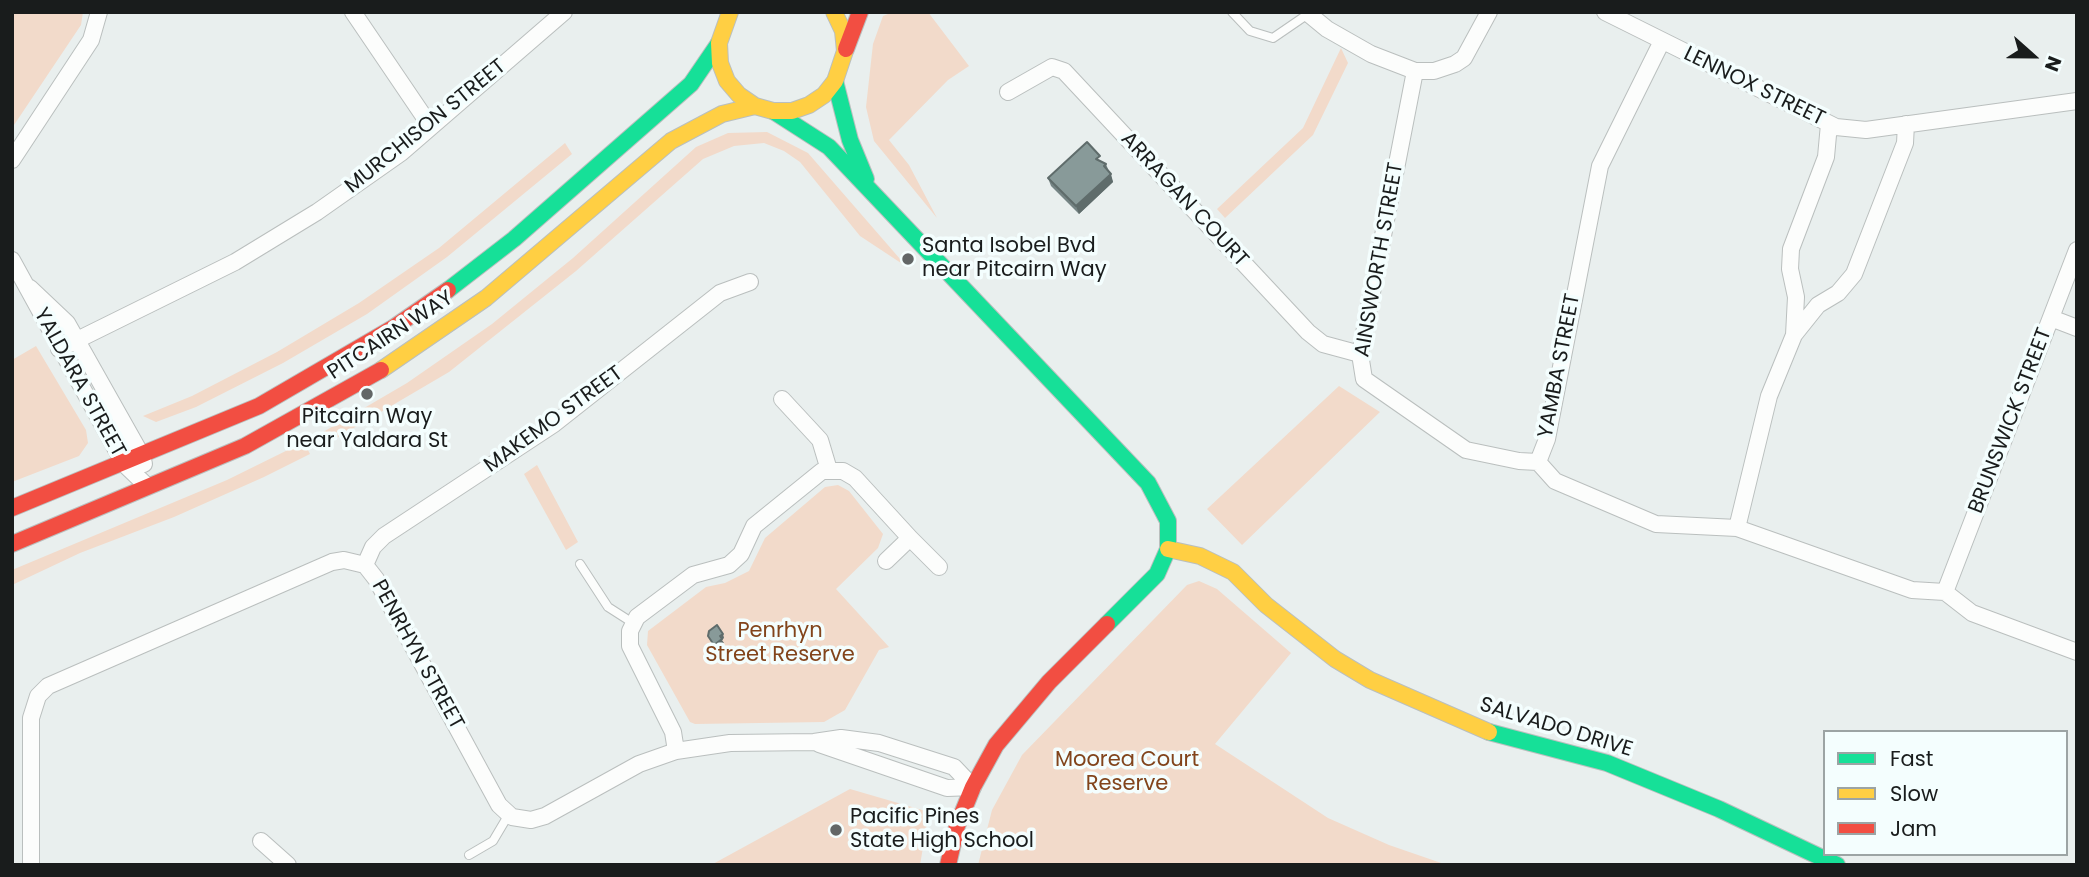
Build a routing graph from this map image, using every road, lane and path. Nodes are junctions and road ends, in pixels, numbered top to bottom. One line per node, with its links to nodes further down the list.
1 (99, 12): 23 (street)
2 (353, 12): 22 (street)
3 (564, 12): 22 (street, MURCHISON STREET)
4 (730, 12): 12 (main road, PITCAIRN WAY)
5 (834, 12): 13 (main road)
6 (860, 12): 13 (main road)
7 (1232, 12): 10 (lane)
8 (1489, 12): 14 (street)
9 (1605, 12): 11 (street, LENNOX STREET)
10 (1310, 14): 14 (street)
11 (1662, 41): 20 (street, LENNOX STREET); 37 (street, YAMBA STREET)
12 (719, 43): 18 (main road); 36 (main road, PITCAIRN WAY)
13 (845, 51): 15 (main road)
14 (1415, 71): 34 (street, AINSWORTH STREET)
15 (835, 81): 19 (main road); 24 (main road)
16 (1008, 92): 34 (street, ARRAGAN COURT)
17 (2077, 101): 21 (street, LENNOX STREET)
18 (755, 106): 19 (main road); 40 (main road, PITCAIRN WAY)
19 (774, 111): 24 (main road)
20 (1829, 124): 21 (street, LENNOX STREET); 31 (street)
21 (1906, 124): 31 (street)
22 (431, 127): 32 (street, MURCHISON STREET)
23 (12, 160)
24 (870, 191): 45 (main road)
25 (2077, 250): 29 (street, BRUNSWICK STREET)
26 (12, 260): 28 (street, YALDARA STREET)
27 (750, 282): 48 (street, MAKEMO STREET)
28 (28, 287): 32 (street, YALDARA STREET); 33 (street, YALDARA STREET)
29 (2051, 318): 30 (street); 50 (street, BRUNSWICK STREET)
30 (2077, 328)
31 (1794, 335): 42 (street)
32 (78, 340): 33 (street, MURCHISON STREET); 36 (street, YALDARA STREET)
33 (59, 349): 38 (street, YALDARA STREET)
34 (1360, 354): 37 (street, AINSWORTH STREET)
35 (782, 399): 39 (street)
36 (142, 456): 38 (main road, PITCAIRN WAY); 40 (street, YALDARA STREET)
37 (1538, 462): 42 (street, YAMBA STREET)
38 (124, 464): 40 (street, YALDARA STREET); 41 (main road, PITCAIRN WAY)
39 (829, 470): 43 (street); 51 (street)
40 (146, 486): 44 (main road, PITCAIRN WAY)
41 (12, 508)
42 (1737, 528): 50 (street, YAMBA STREET)
43 (910, 538): 46 (street); 49 (street)
44 (12, 544)
45 (1168, 549): 54 (main road); 61 (main road, SALVADO DRIVE)
46 (886, 561)
47 (580, 564): 51 (lane)
48 (365, 565): 55 (street, PENRHYN STREET); 58 (street, PENRHYN STREET)
49 (939, 567)
50 (1945, 592): 52 (street)
51 (633, 623): 53 (street)
52 (2077, 652)
53 (676, 751): 54 (street); 55 (street)
54 (973, 787): 60 (main road)
55 (509, 814): 57 (lane)
56 (261, 841): 59 (street)
57 (469, 855)
58 (30, 865)
59 (288, 865)
60 (948, 865)
61 (1837, 865)

